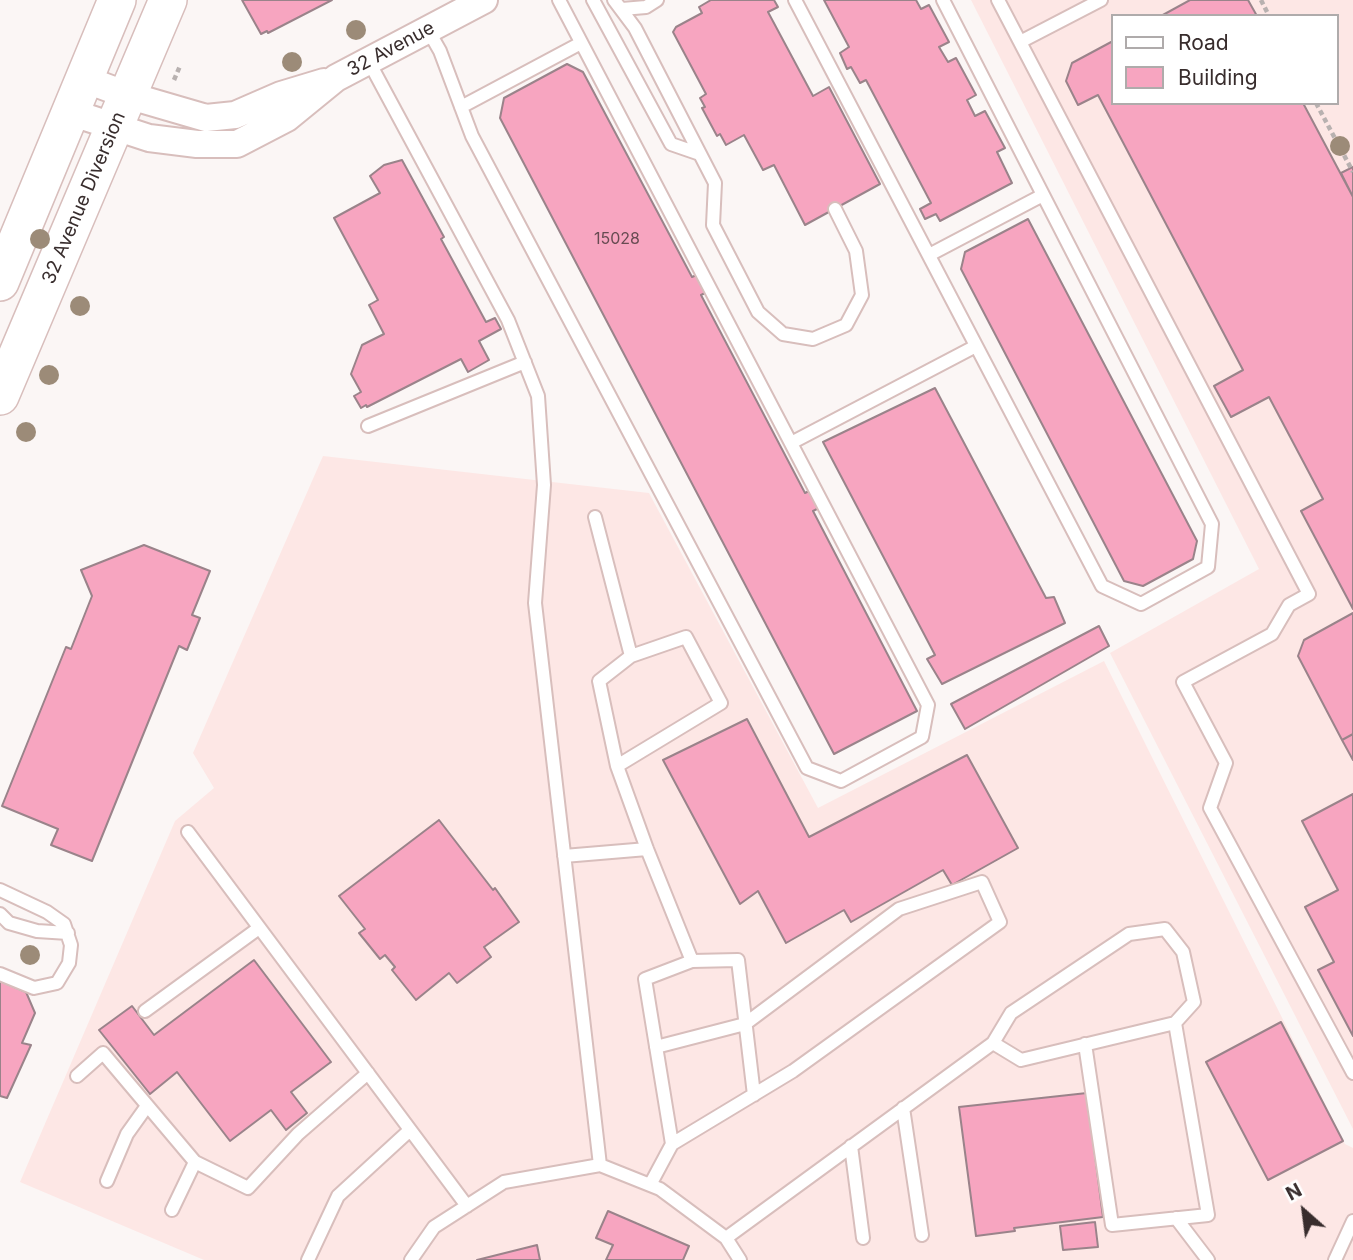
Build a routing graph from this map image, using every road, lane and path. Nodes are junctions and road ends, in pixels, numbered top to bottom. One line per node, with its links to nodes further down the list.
1 (117, 0): 18 (main road)
2 (168, 0): 21 (main road, 32 Avenue Diversion)
3 (484, 0): 12 (street, 32 Avenue)
4 (559, 0): 15 (lane)
5 (593, 0): 23 (lane)
6 (657, 0): 11 (lane)
7 (795, 0): 27 (lane)
8 (943, 0): 25 (lane)
9 (998, 0): 14 (lane)
10 (1101, 0): 14 (lane)
11 (618, 5): 23 (lane)
12 (453, 7): 13 (street, 32 Avenue)
13 (428, 30): 16 (street, 32 Avenue); 20 (lane)
14 (1020, 42): 53 (lane)
15 (581, 43): 20 (lane); 33 (lane)
16 (368, 60): 17 (street, 32 Avenue); 30 (lane)
17 (336, 78): 21 (street, 32 Avenue); 21 (street, 32 Avenue)
18 (84, 79): 21 (street, 32 Avenue); 22 (main road)
19 (1317, 105): 24 (path)
20 (461, 107): 33 (lane)
21 (120, 111): 22 (street, 32 Avenue); 31 (main road, 32 Avenue Diversion)
22 (70, 112): 28 (main road)
23 (700, 154): 26 (lane)
24 (1353, 172)
25 (1043, 195): 27 (lane); 29 (lane)
26 (835, 209)
27 (929, 255): 29 (lane)
28 (0, 282)
29 (976, 345): 33 (lane)
30 (525, 362): 32 (lane); 39 (lane)
31 (0, 396)
32 (368, 426)
33 (791, 443)
34 (595, 517): 35 (lane)
35 (631, 656): 36 (lane); 36 (lane)
36 (617, 765): 38 (lane)
37 (188, 832): 42 (lane)
38 (647, 849): 39 (lane); 44 (lane)
39 (564, 856): 62 (lane)
40 (0, 890): 43 (lane)
41 (0, 914): 43 (lane)
42 (260, 928): 46 (lane); 52 (lane)
43 (68, 933): 45 (lane)
44 (692, 961): 48 (lane); 51 (lane)
45 (0, 974)
46 (145, 1011)
47 (1175, 1023): 49 (lane); 50 (lane); 67 (lane)
48 (745, 1024): 51 (lane); 55 (lane); 55 (lane)
49 (993, 1042): 50 (lane); 57 (lane)
50 (1085, 1044): 67 (lane)
51 (656, 1046): 59 (lane)
52 (368, 1073): 58 (lane); 61 (lane)
53 (1353, 1073)
54 (77, 1076): 56 (lane)
55 (754, 1095): 59 (lane)
56 (147, 1105): 61 (lane); 63 (lane)
57 (904, 1108): 60 (lane); 69 (lane)
58 (410, 1130): 65 (lane); 72 (lane)
59 (672, 1144): 64 (lane)
60 (851, 1146): 70 (lane); 71 (lane)
61 (195, 1162): 66 (lane)
62 (600, 1165): 64 (lane); 65 (lane)
63 (107, 1181)
64 (650, 1185): 71 (lane)
65 (467, 1206): 73 (lane)
66 (172, 1210)
67 (1176, 1218): 75 (lane)
68 (1353, 1221): 76 (lane)
69 (922, 1235)
70 (863, 1237)
71 (726, 1238): 74 (lane)
72 (308, 1260)
73 (411, 1260)
74 (740, 1260)
75 (1208, 1260)
76 (1335, 1260)

